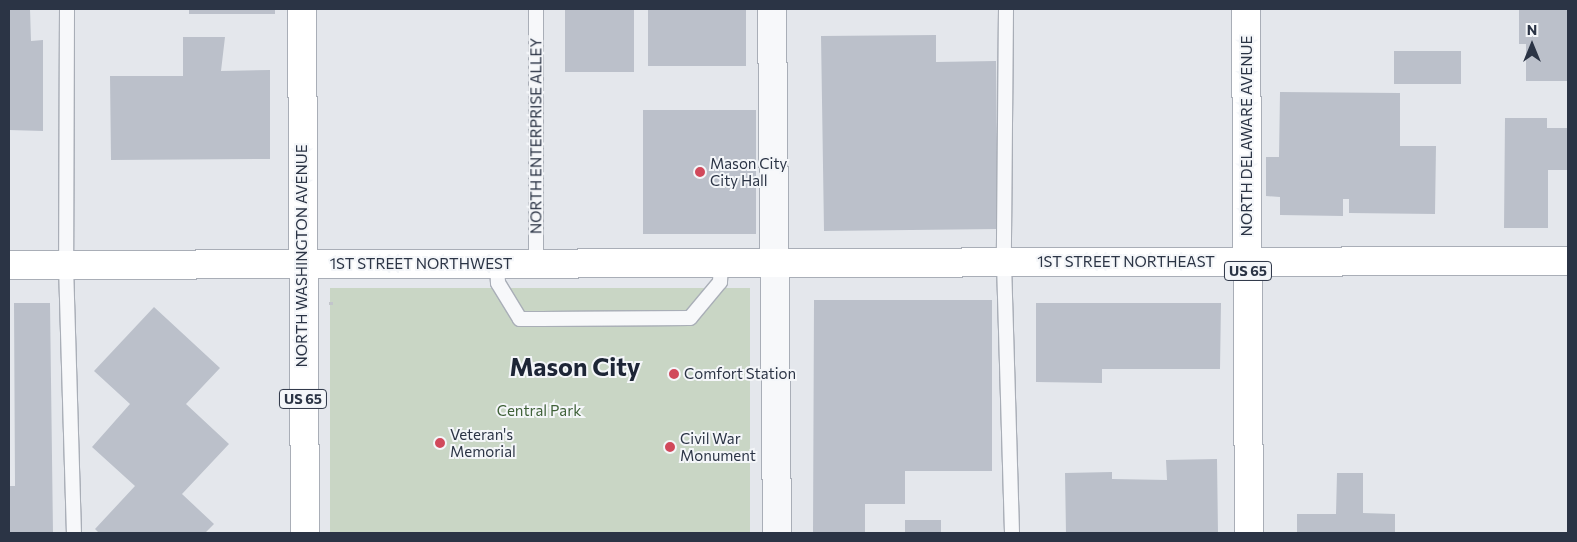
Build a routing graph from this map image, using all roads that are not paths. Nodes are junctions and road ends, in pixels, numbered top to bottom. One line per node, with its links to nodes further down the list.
1 (67, 9): 16 (lane)
2 (302, 9): 11 (main road, NORTH WASHINGTON AVENUE / US 65)
3 (536, 9): 13 (lane, NORTH ENTERPRISE ALLEY)
4 (772, 9): 9 (street)
5 (1006, 9): 10 (lane)
6 (1246, 9): 8 (main road, NORTH DELAWARE AVENUE / US 65)
7 (1568, 261): 8 (main road, 1ST STREET NORTHEAST)
8 (1248, 262): 10 (main road, 1ST STREET NORTHEAST); 21 (main road, NORTH DELAWARE AVENUE / US 65)
9 (774, 263): 10 (main road, 1ST STREET NORTHEAST); 14 (main road, 1ST STREET NORTHWEST); 19 (street)
10 (1004, 263): 20 (lane)
11 (301, 264): 12 (main road, 1ST STREET NORTHWEST); 16 (main road, 1ST STREET NORTHWEST); 18 (main road, NORTH WASHINGTON AVENUE / US 65)
12 (497, 264): 13 (main road, 1ST STREET NORTHWEST); 14 (lane)
13 (536, 264): 14 (main road, 1ST STREET NORTHWEST)
14 (721, 264)
15 (9, 265): 16 (main road, 1ST STREET NORTHWEST)
16 (66, 265): 17 (lane)
17 (74, 533)
18 (304, 533)
19 (777, 533)
20 (1012, 533)
21 (1248, 533)

